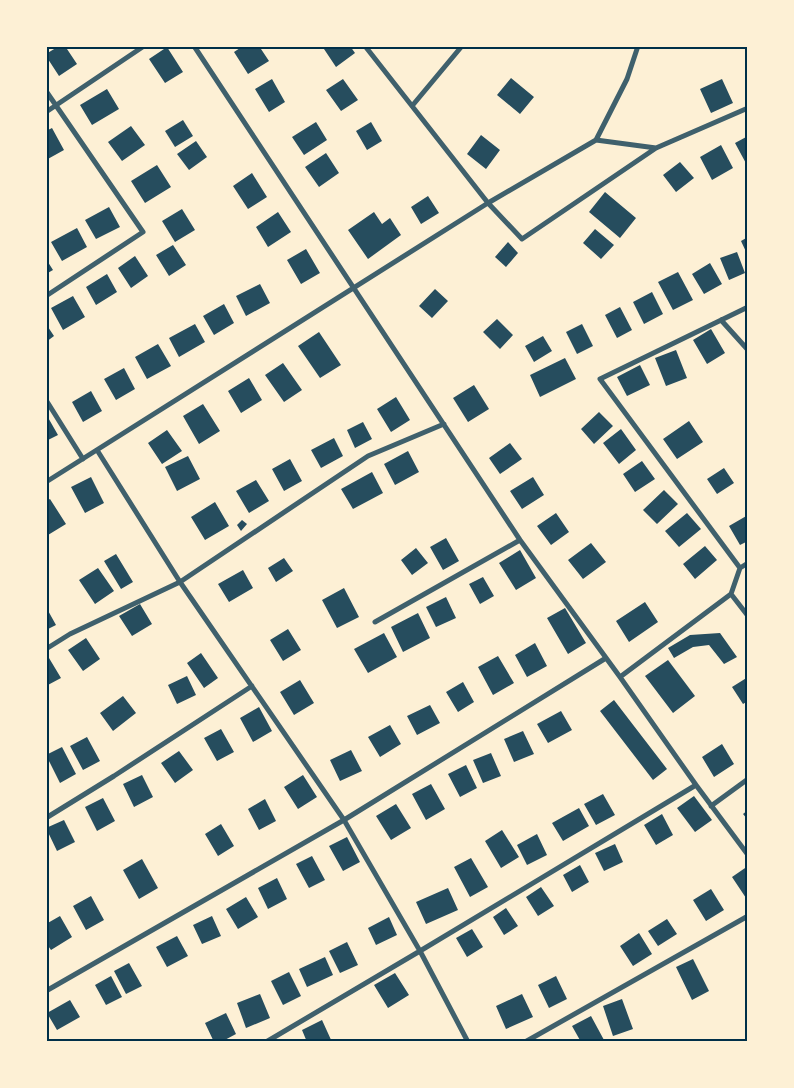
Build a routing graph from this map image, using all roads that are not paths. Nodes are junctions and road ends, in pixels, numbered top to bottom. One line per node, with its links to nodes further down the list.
1 (144, 46): 7 (street)
2 (194, 46): 14 (street)
3 (365, 46): 8 (street)
4 (462, 46): 8 (street)
5 (638, 46): 11 (street)
6 (46, 91): 7 (street)
7 (55, 106): 10 (street); 15 (street)
8 (412, 106): 13 (street)
9 (748, 108): 12 (street)
10 (46, 112)
11 (596, 140): 12 (street); 13 (street)
12 (656, 148): 13 (street)
13 (488, 203): 14 (street)
14 (353, 288): 20 (street); 21 (street)
15 (46, 296)
16 (748, 307): 17 (street)
17 (721, 320): 18 (street); 26 (street)
18 (748, 350)
19 (46, 400): 22 (street)
20 (444, 424): 24 (street); 27 (street)
21 (97, 450): 22 (street); 27 (street)
22 (83, 459): 23 (street)
23 (46, 482)
24 (520, 540): 30 (street); 32 (street)
25 (748, 564): 26 (street)
26 (740, 568): 28 (street)
27 (180, 582): 31 (street); 34 (street)
28 (731, 594): 29 (street); 33 (street)
29 (748, 616)
30 (375, 622)
31 (46, 649)
32 (606, 658): 33 (street); 39 (street)
33 (620, 677): 36 (street)
34 (252, 686): 38 (street); 39 (street)
35 (748, 779): 37 (street)
36 (696, 785): 37 (street); 42 (street)
37 (711, 806): 40 (street)
38 (46, 818)
39 (344, 820): 42 (street); 43 (street)
40 (748, 855)
41 (748, 916): 46 (street)
42 (420, 951): 44 (street); 45 (street)
43 (46, 991)
44 (266, 1042)
45 (468, 1042)
46 (525, 1042)

